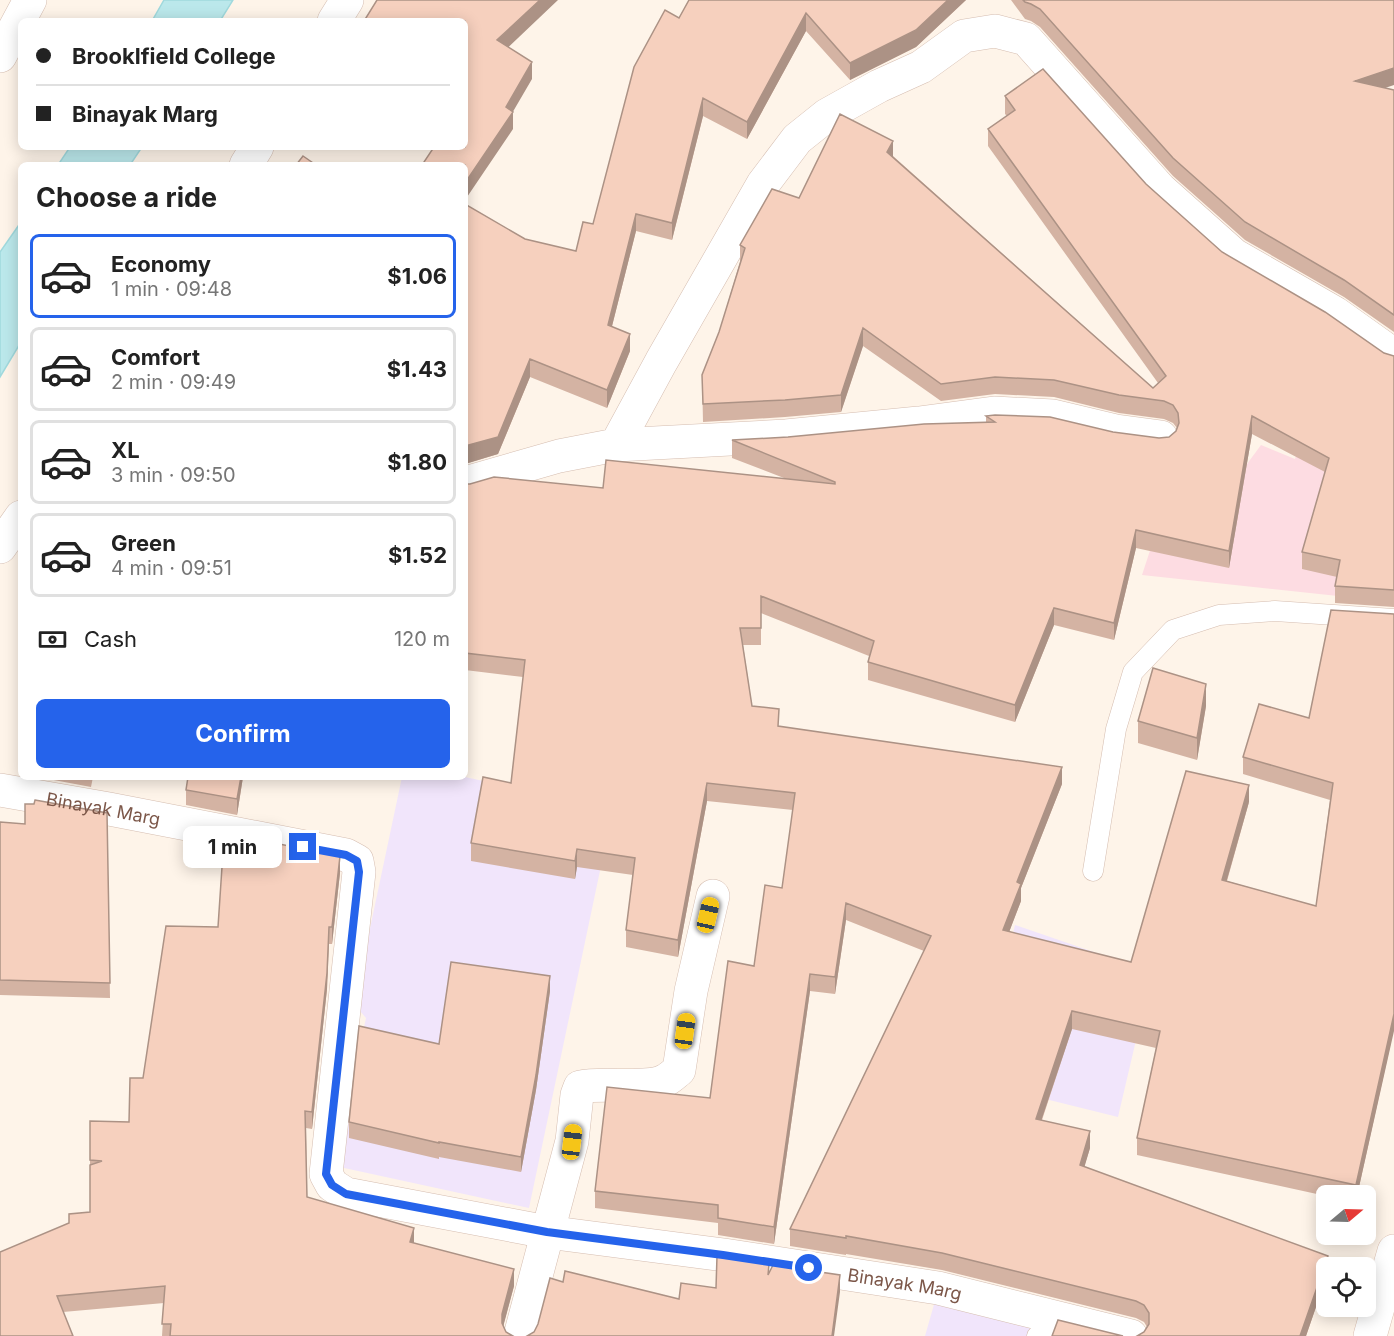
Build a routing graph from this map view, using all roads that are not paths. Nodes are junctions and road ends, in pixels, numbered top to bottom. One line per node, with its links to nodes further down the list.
1 (30, 0): 3 (street)
2 (346, 0): 4 (street)
3 (20, 18)
4 (336, 18)
5 (18, 22): 6 (street)
6 (0, 56)
7 (1394, 354): 9 (street)
8 (1161, 437): 9 (street)
9 (616, 445): 10 (street)
10 (468, 482)
11 (18, 521): 12 (street)
12 (0, 547)
13 (1394, 620): 15 (lane)
14 (0, 790): 17 (street, Binayak Marg)
15 (1093, 871)
16 (713, 896): 17 (street)
17 (547, 1232): 19 (street, Binayak Marg); 20 (street)
18 (1394, 1251): 22 (street)
19 (1048, 1327): 21 (street, Binayak Marg)
20 (520, 1336)
21 (1131, 1336)
22 (1371, 1336)

